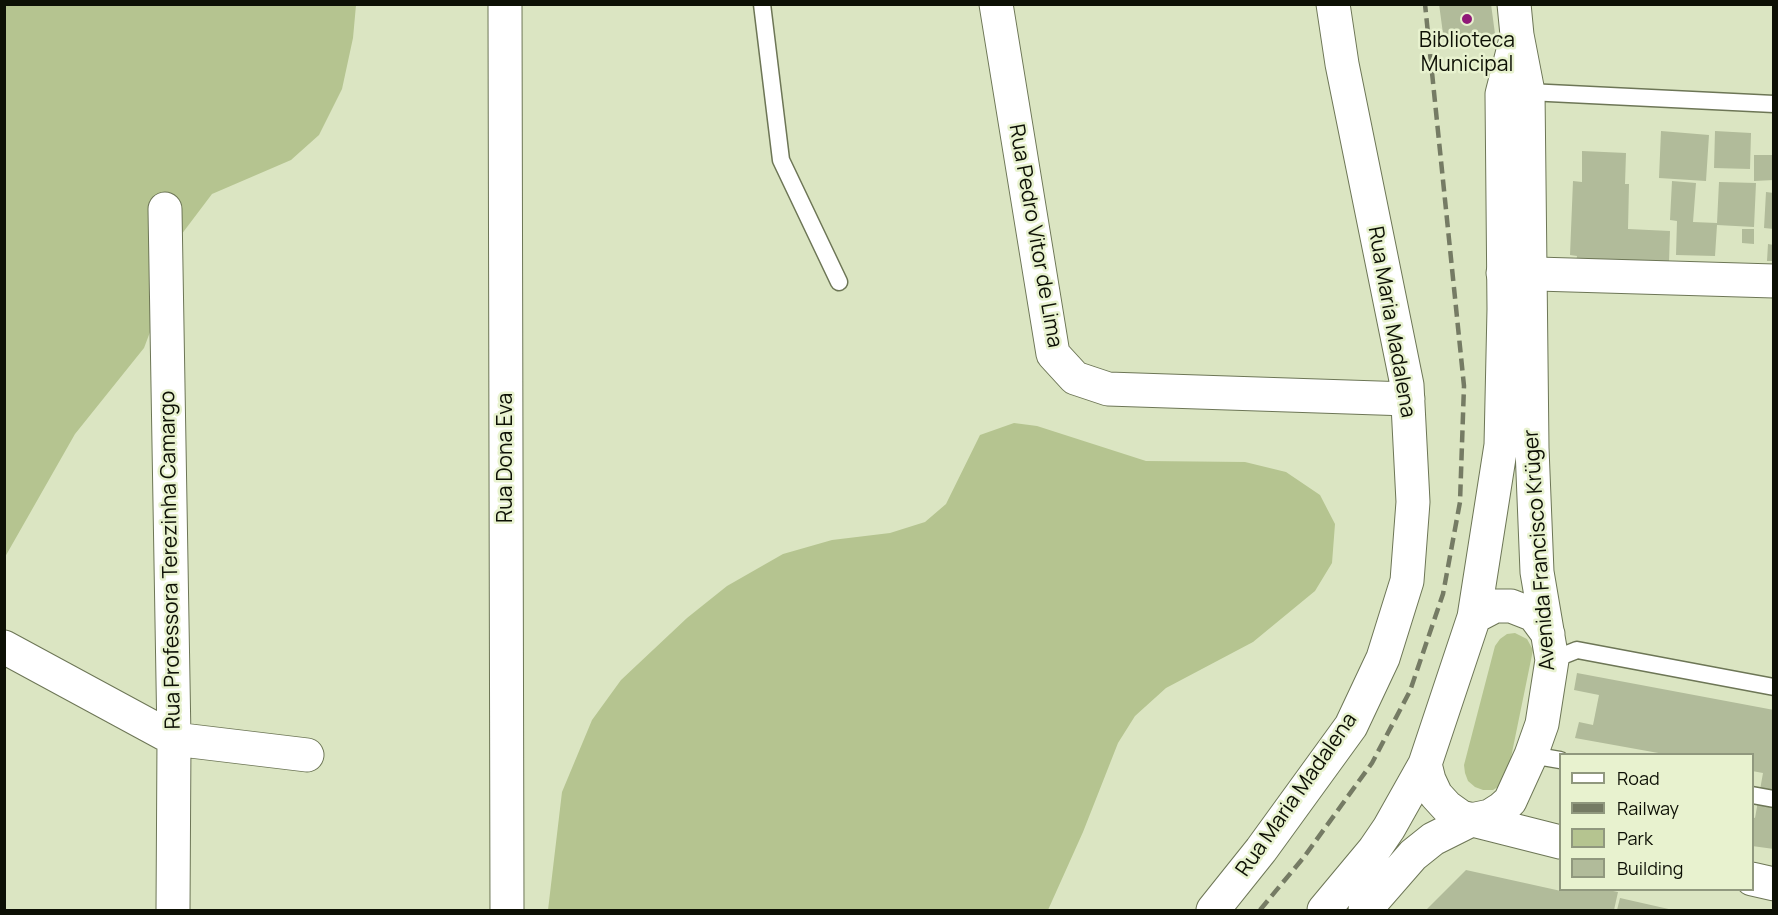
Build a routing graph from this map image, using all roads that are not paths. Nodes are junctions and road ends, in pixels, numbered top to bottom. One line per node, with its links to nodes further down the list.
1 (505, 4): 31 (street, Rua Dona Eva)
2 (762, 4): 11 (lane)
3 (996, 4): 12 (street, Rua Pedro Vitor de Lima)
4 (1333, 4): 12 (street, Rua Maria Madalena)
5 (1516, 20): 6 (street, Avenida Francisco Krüger); 9 (street, Avenida Francisco Krüger)
6 (1528, 92): 7 (lane); 9 (street, Avenida Francisco Krüger)
7 (1773, 104)
8 (165, 209): 17 (street, Rua Professora Terezinha Camargo)
9 (1516, 273): 10 (street); 13 (street, Avenida Francisco Krüger); 15 (street, Avenida Francisco Krüger)
10 (1773, 281)
11 (838, 282)
12 (1408, 399): 32 (street, Rua Maria Madalena)
13 (1474, 617): 15 (street); 20 (street, Avenida Francisco Krüger)
14 (4, 647): 17 (street)
15 (1550, 647): 16 (lane); 19 (street, Avenida Francisco Krüger)
16 (1773, 687)
17 (174, 739): 18 (street); 30 (street, Rua Professora Terezinha Camargo)
18 (307, 755)
19 (1546, 758): 21 (street, Avenida Francisco Krüger)
20 (1425, 764): 24 (street); 29 (street, Avenida Francisco Krüger)
21 (1514, 795): 24 (street, Avenida Francisco Krüger); 25 (street)
22 (1754, 795): 23 (lane)
23 (1773, 799)
24 (1471, 820): 26 (street); 29 (street, Avenida Francisco Krüger)
25 (1559, 841)
26 (1559, 842)
27 (1754, 879): 28 (street)
28 (1773, 884)
29 (1348, 906)
30 (173, 910)
31 (507, 910)
32 (1213, 910)

